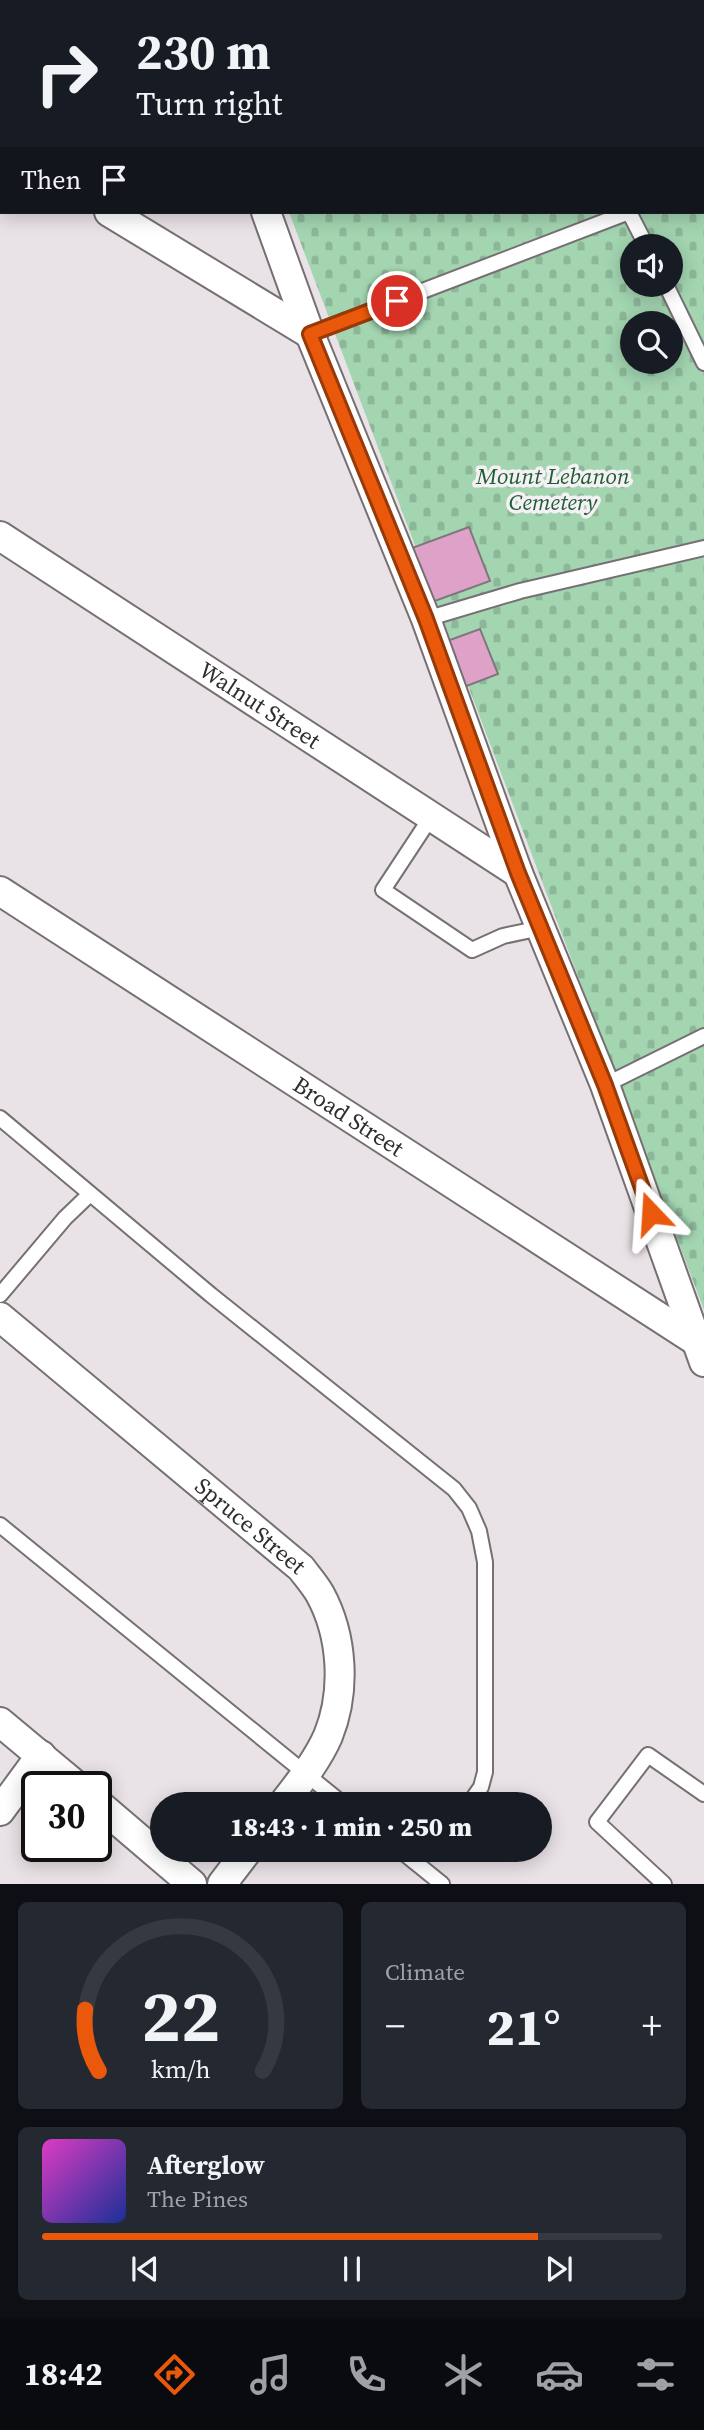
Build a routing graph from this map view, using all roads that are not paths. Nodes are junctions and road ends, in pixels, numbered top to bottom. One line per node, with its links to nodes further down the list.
1 (112, 214): 7 (street)
2 (267, 214): 7 (street)
3 (624, 214): 7 (lane)
4 (630, 214): 5 (lane)
5 (640, 234)
6 (672, 297): 8 (lane)
7 (310, 334): 11 (street)
8 (704, 363)
9 (0, 537): 12 (street, Walnut Street)
10 (704, 548): 11 (lane)
11 (426, 619): 13 (street)
12 (431, 817): 13 (street, Walnut Street); 15 (lane)
13 (518, 873): 15 (street)
14 (0, 891): 22 (street, Broad Street)
15 (541, 928): 17 (street)
16 (704, 1036): 17 (lane)
17 (605, 1085): 22 (street)
18 (0, 1118): 19 (lane)
19 (89, 1195): 20 (lane); 30 (lane)
20 (0, 1295)
21 (0, 1317): 27 (street, Spruce Street)
22 (700, 1351)
23 (0, 1525): 27 (lane)
24 (0, 1722): 25 (street)
25 (41, 1755): 26 (street); 32 (street)
26 (60, 1771)
27 (305, 1774): 28 (street, Spruce Street); 29 (lane)
28 (292, 1792)
29 (328, 1792)
30 (477, 1792)
31 (704, 1794): 39 (lane)
32 (0, 1811)
33 (112, 1816): 36 (street)
34 (239, 1862): 37 (street)
35 (415, 1862): 38 (lane)
36 (192, 1884)
37 (222, 1884)
38 (442, 1884)
39 (664, 1884)

